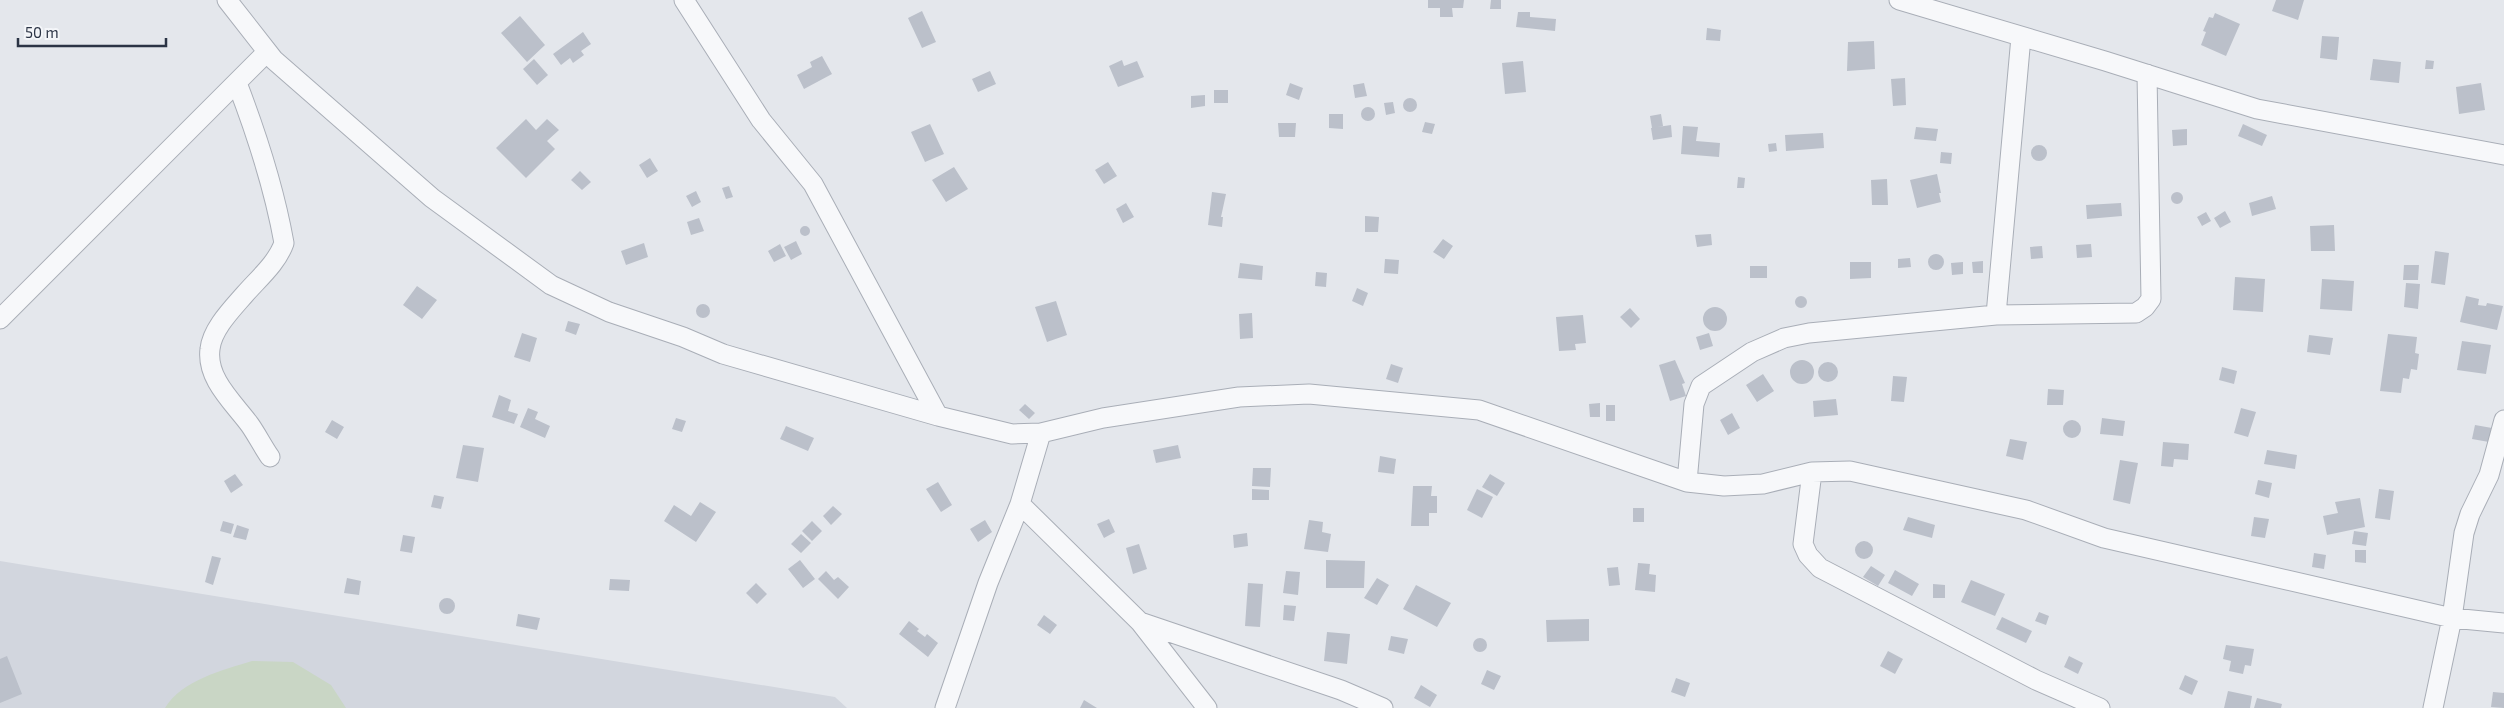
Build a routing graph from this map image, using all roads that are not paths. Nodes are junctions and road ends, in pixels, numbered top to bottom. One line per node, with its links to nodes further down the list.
1 (227, 0): 5 (street)
2 (684, 0): 11 (street)
3 (1899, 0): 4 (street)
4 (2021, 37): 6 (street); 9 (street)
5 (267, 52): 7 (street); 11 (street)
6 (2147, 74): 8 (street); 9 (street)
7 (237, 83): 10 (street); 14 (street)
8 (2504, 155)
9 (1996, 315): 16 (street)
10 (0, 318)
11 (938, 416): 13 (street)
12 (2504, 420): 18 (street)
13 (1041, 433): 16 (street); 17 (street)
14 (270, 457)
15 (1812, 472): 16 (street); 18 (street); 24 (street)
16 (1687, 482)
17 (1020, 504): 19 (street); 21 (street)
18 (2452, 618): 20 (street); 25 (street)
19 (1140, 622): 22 (street); 23 (street)
20 (2504, 622)
21 (945, 708)
22 (1207, 708)
23 (1383, 708)
24 (2100, 708)
25 (2433, 708)

